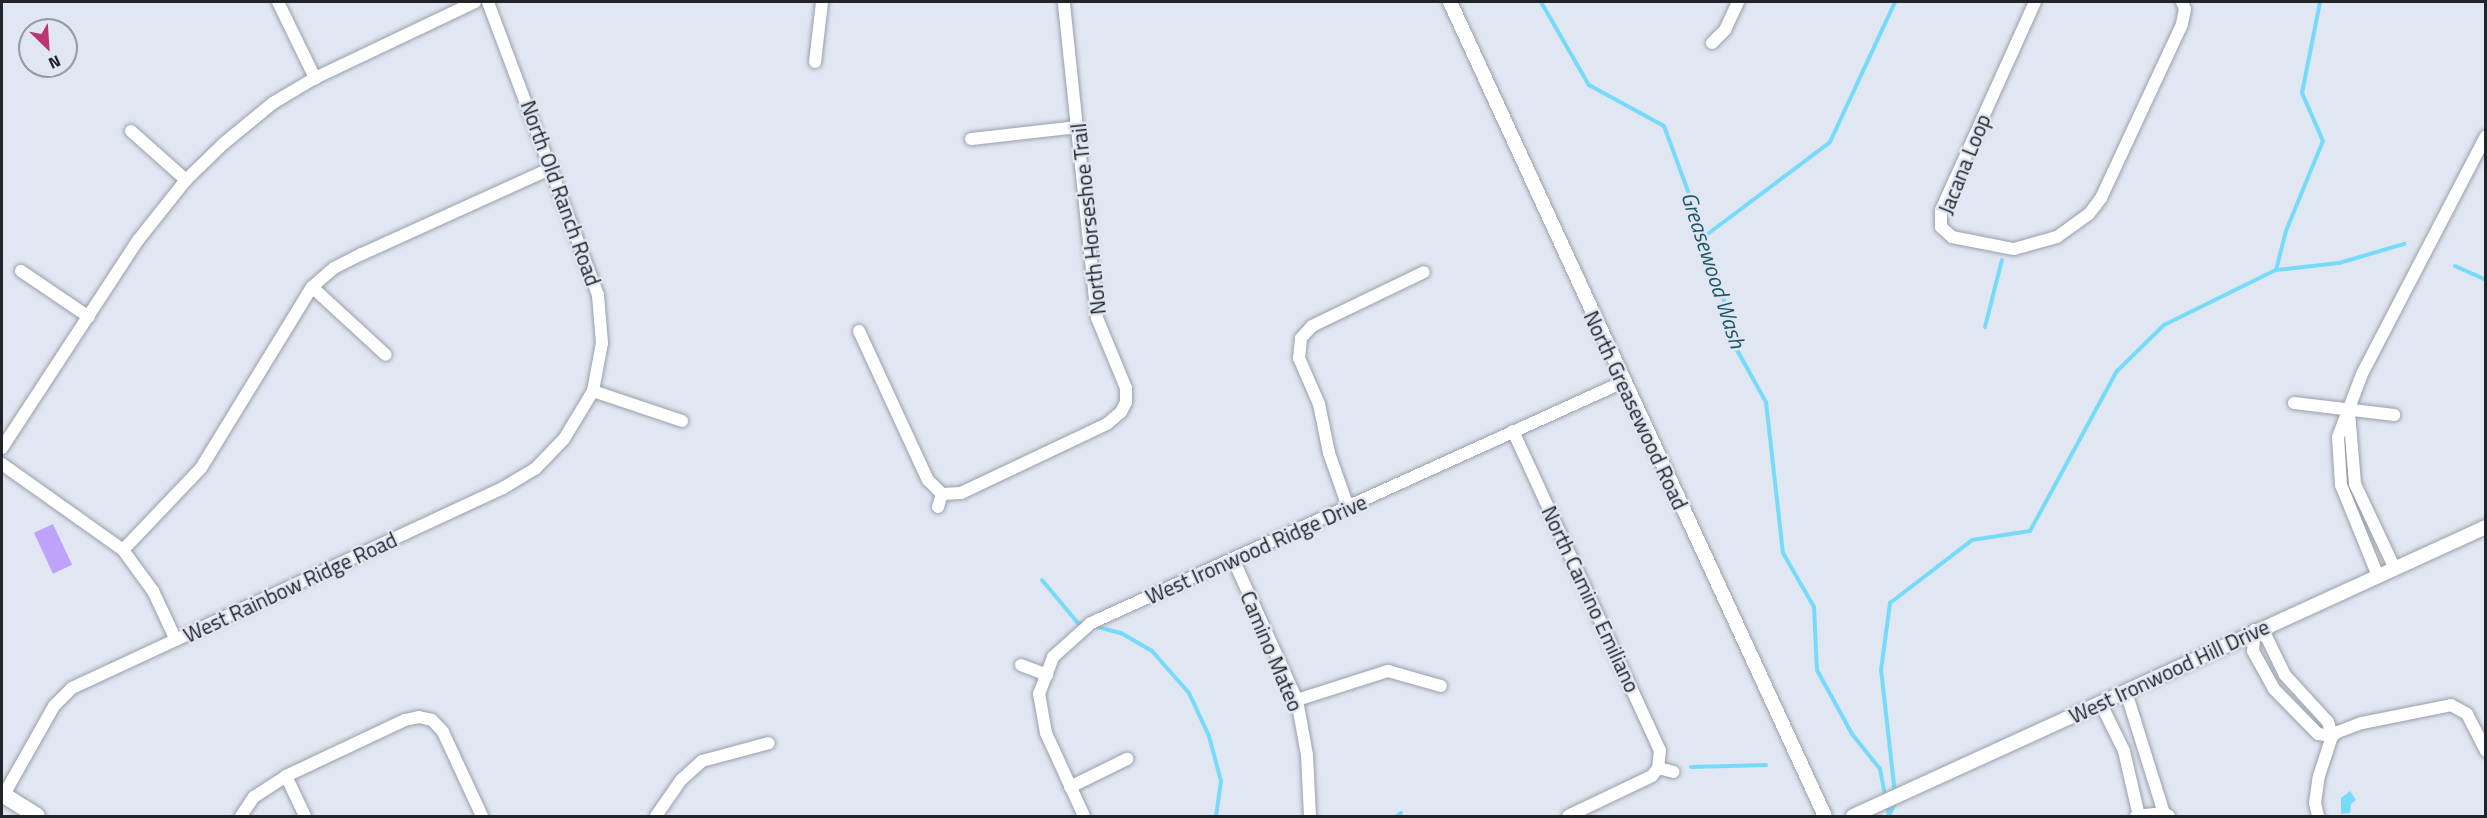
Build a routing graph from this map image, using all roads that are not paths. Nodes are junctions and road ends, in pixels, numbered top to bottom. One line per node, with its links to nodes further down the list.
1 (278, 2): 12 (street)
2 (475, 2): 12 (street)
3 (488, 2): 17 (street, North Old Ranch Road)
4 (822, 2): 11 (street)
5 (1064, 2): 13 (street, North Horseshoe Trail)
6 (1450, 2): 25 (street, North Greasewood Road)
7 (1738, 2): 10 (street)
8 (2035, 2): 9 (street, Jacana Loop)
9 (2182, 2)
10 (1712, 43)
11 (814, 62)
12 (315, 78): 18 (street)
13 (1077, 127): 16 (street); 34 (street, North Horseshoe Trail)
14 (131, 131): 18 (street)
15 (2486, 136): 28 (street)
16 (971, 139)
17 (552, 168): 21 (street); 26 (street, North Old Ranch Road)
18 (186, 180): 22 (street)
19 (21, 271): 22 (street)
20 (1424, 272): 36 (street)
21 (312, 286): 24 (street); 38 (street)
22 (89, 317): 32 (street)
23 (859, 331): 34 (street)
24 (386, 355)
25 (1623, 382): 31 (street, West Ironwood Ridge Drive); 69 (street, North Greasewood Road)
26 (593, 391): 30 (street); 43 (street, West Rainbow Ridge Road)
27 (2294, 403): 28 (street)
28 (2349, 408): 29 (street); 40 (street); 41 (street)
29 (2394, 415)
30 (682, 421)
31 (1513, 431): 36 (street, West Ironwood Ridge Drive); 54 (street, North Camino Emiliano)
32 (2, 447)
33 (2, 464): 38 (street)
34 (942, 494): 35 (street)
35 (938, 507)
36 (1348, 507): 39 (street, West Ironwood Ridge Drive)
37 (2486, 527): 40 (street, West Ironwood Hill Drive)
38 (123, 550): 43 (street)
39 (1233, 559): 45 (street, West Ironwood Ridge Drive); 48 (street, Camino Mateo)
40 (2395, 570): 41 (street, West Ironwood Hill Drive)
41 (2378, 576): 42 (street, West Ironwood Hill Drive)
42 (2255, 630): 47 (street, West Ironwood Hill Drive); 50 (street); 50 (street)
43 (176, 640): 58 (street, West Rainbow Ridge Road)
44 (1021, 665): 45 (street)
45 (1047, 675): 57 (street, West Ironwood Ridge Drive)
46 (1441, 686): 48 (street)
47 (2126, 692): 49 (street, West Ironwood Hill Drive); 60 (street)
48 (1297, 700): 67 (street, Camino Mateo)
49 (2101, 704): 59 (street, West Ironwood Hill Drive); 70 (street)
50 (2331, 741): 52 (street); 71 (street)
51 (769, 743): 65 (street)
52 (2486, 751)
53 (1127, 759): 57 (street)
54 (1658, 768): 55 (street); 68 (street)
55 (1674, 772)
56 (286, 776): 62 (street); 63 (street); 64 (street)
57 (1070, 787): 66 (street, West Ironwood Ridge Drive)
58 (2, 796): 61 (main road)
59 (1856, 815)
60 (2166, 815): 70 (street)
61 (37, 816)
62 (241, 816)
63 (305, 816)
64 (482, 816)
65 (656, 816)
66 (1084, 816)
67 (1310, 816)
68 (1568, 816)
69 (1825, 816)
70 (2137, 816)
71 (2318, 816)

